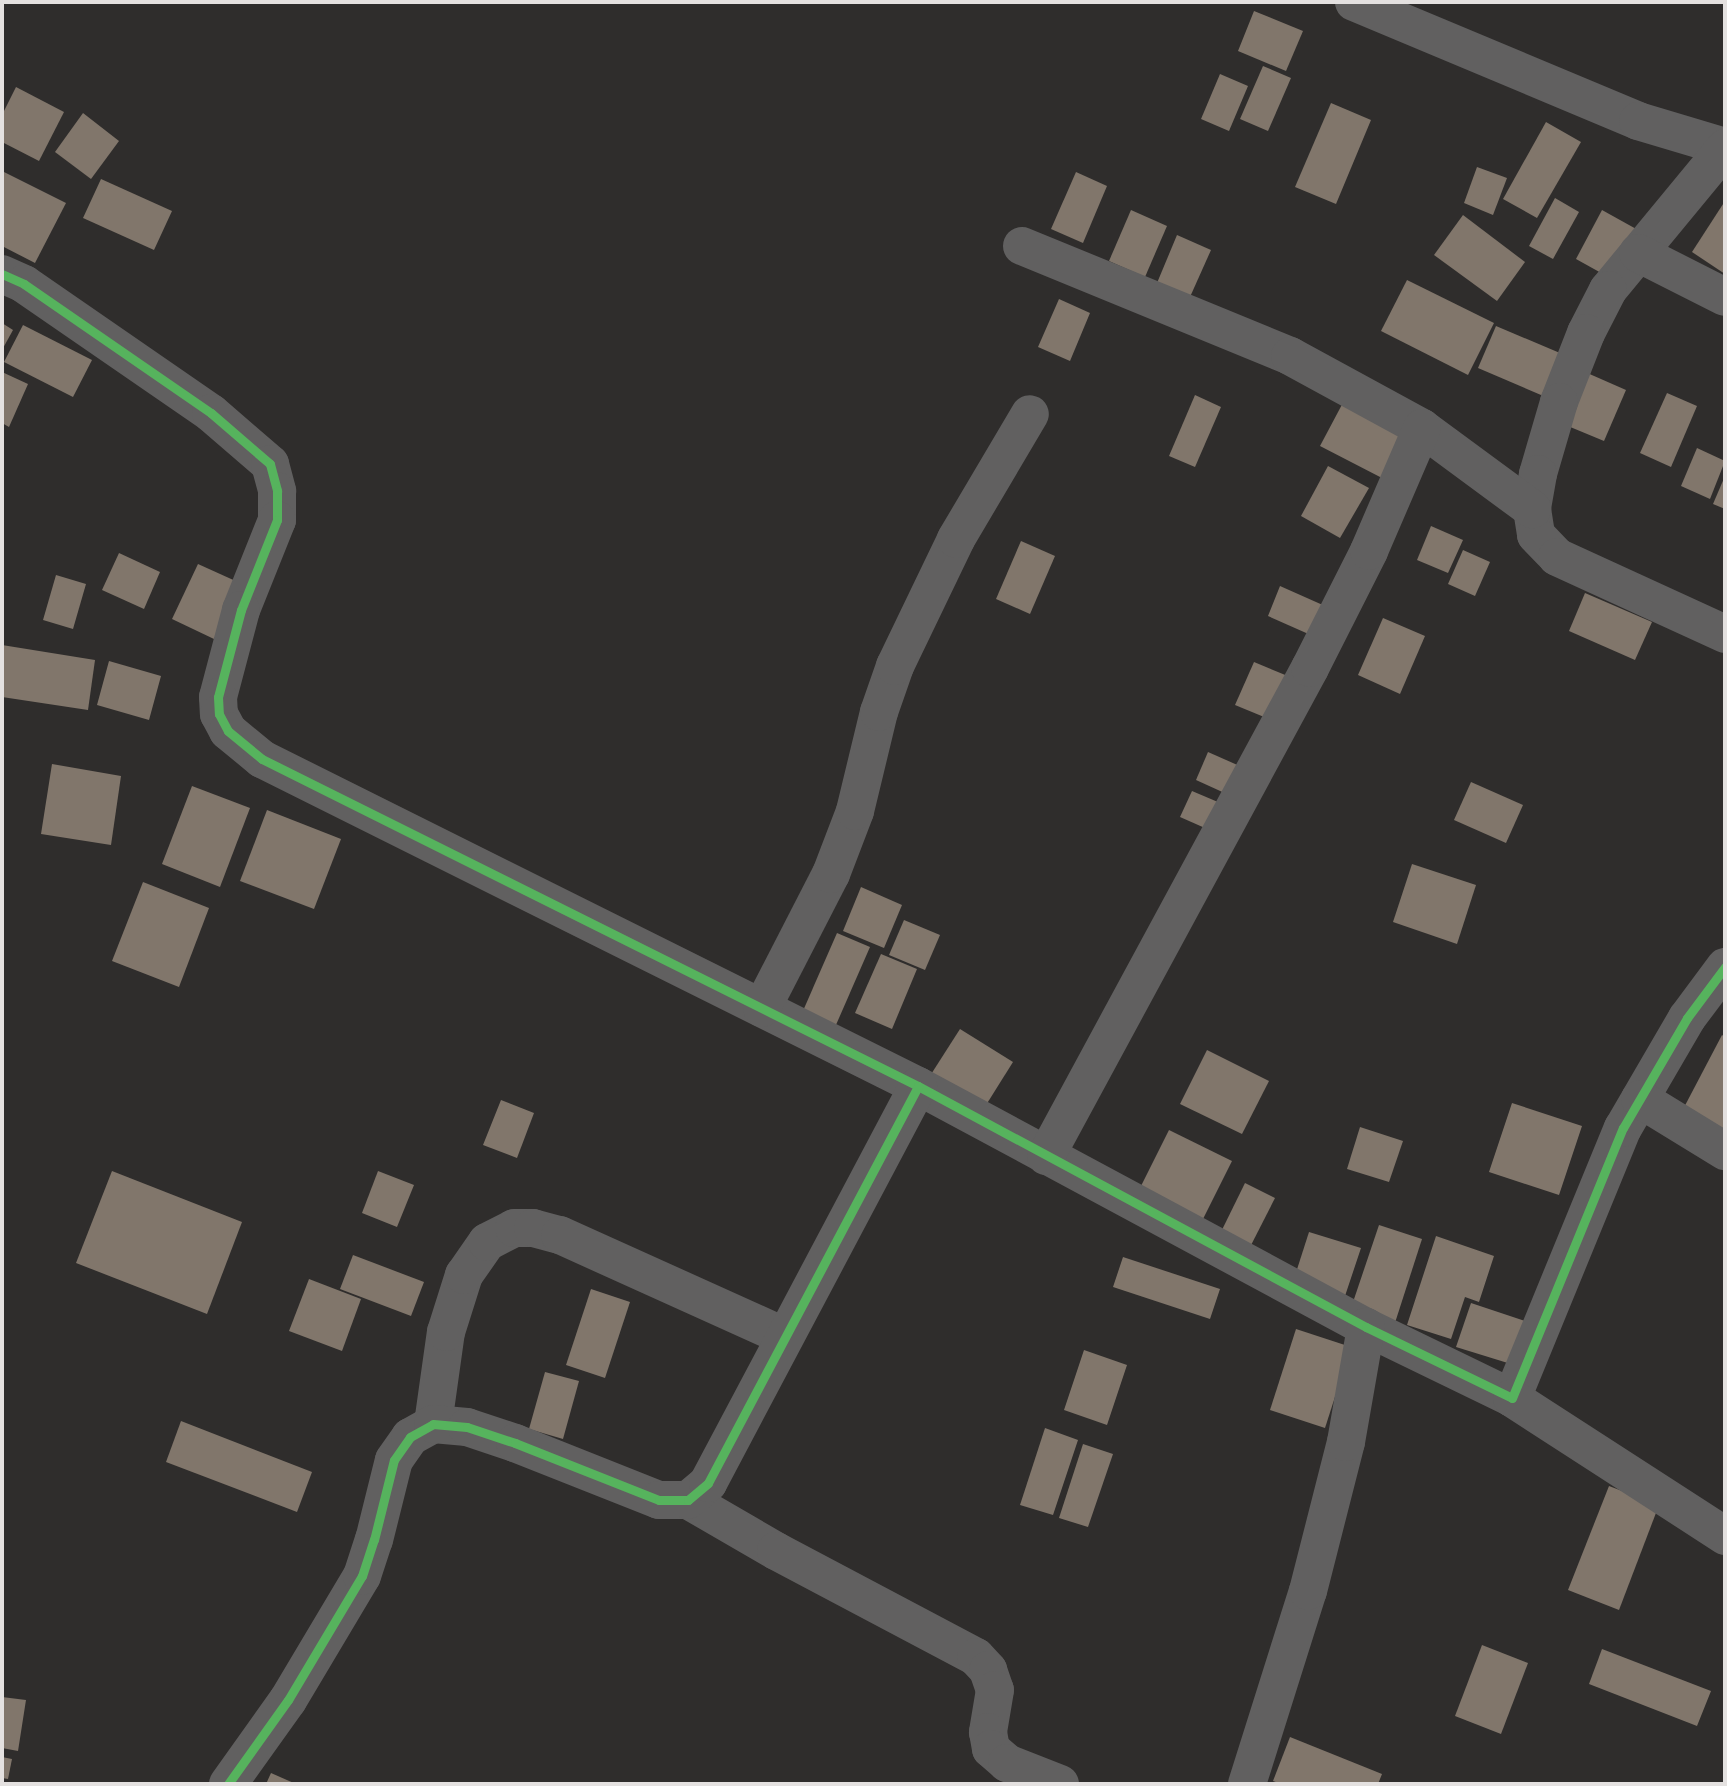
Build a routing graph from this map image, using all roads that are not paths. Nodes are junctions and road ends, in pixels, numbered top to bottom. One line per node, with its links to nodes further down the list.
1 (1354, 2): 2 (street)
2 (1725, 147): 4 (street)
3 (1023, 246): 8 (street)
4 (1637, 253): 6 (street); 9 (street)
5 (2, 274): 12 (street)
6 (1725, 297)
7 (1030, 414): 12 (street)
8 (1422, 428): 9 (street); 16 (street)
9 (1532, 509): 10 (street)
10 (1725, 634)
11 (1725, 967): 14 (street)
12 (762, 1008): 13 (street)
13 (918, 1086): 16 (street); 18 (street)
14 (1640, 1099): 15 (street); 19 (street)
15 (1725, 1151)
16 (1046, 1156): 17 (street)
17 (1366, 1327): 19 (street); 25 (street)
18 (784, 1336): 20 (street); 21 (street)
19 (1512, 1398): 22 (street)
20 (433, 1424): 21 (street); 23 (street)
21 (688, 1500): 24 (street)
22 (1725, 1536)
23 (228, 1784)
24 (1060, 1784)
25 (1247, 1784)

